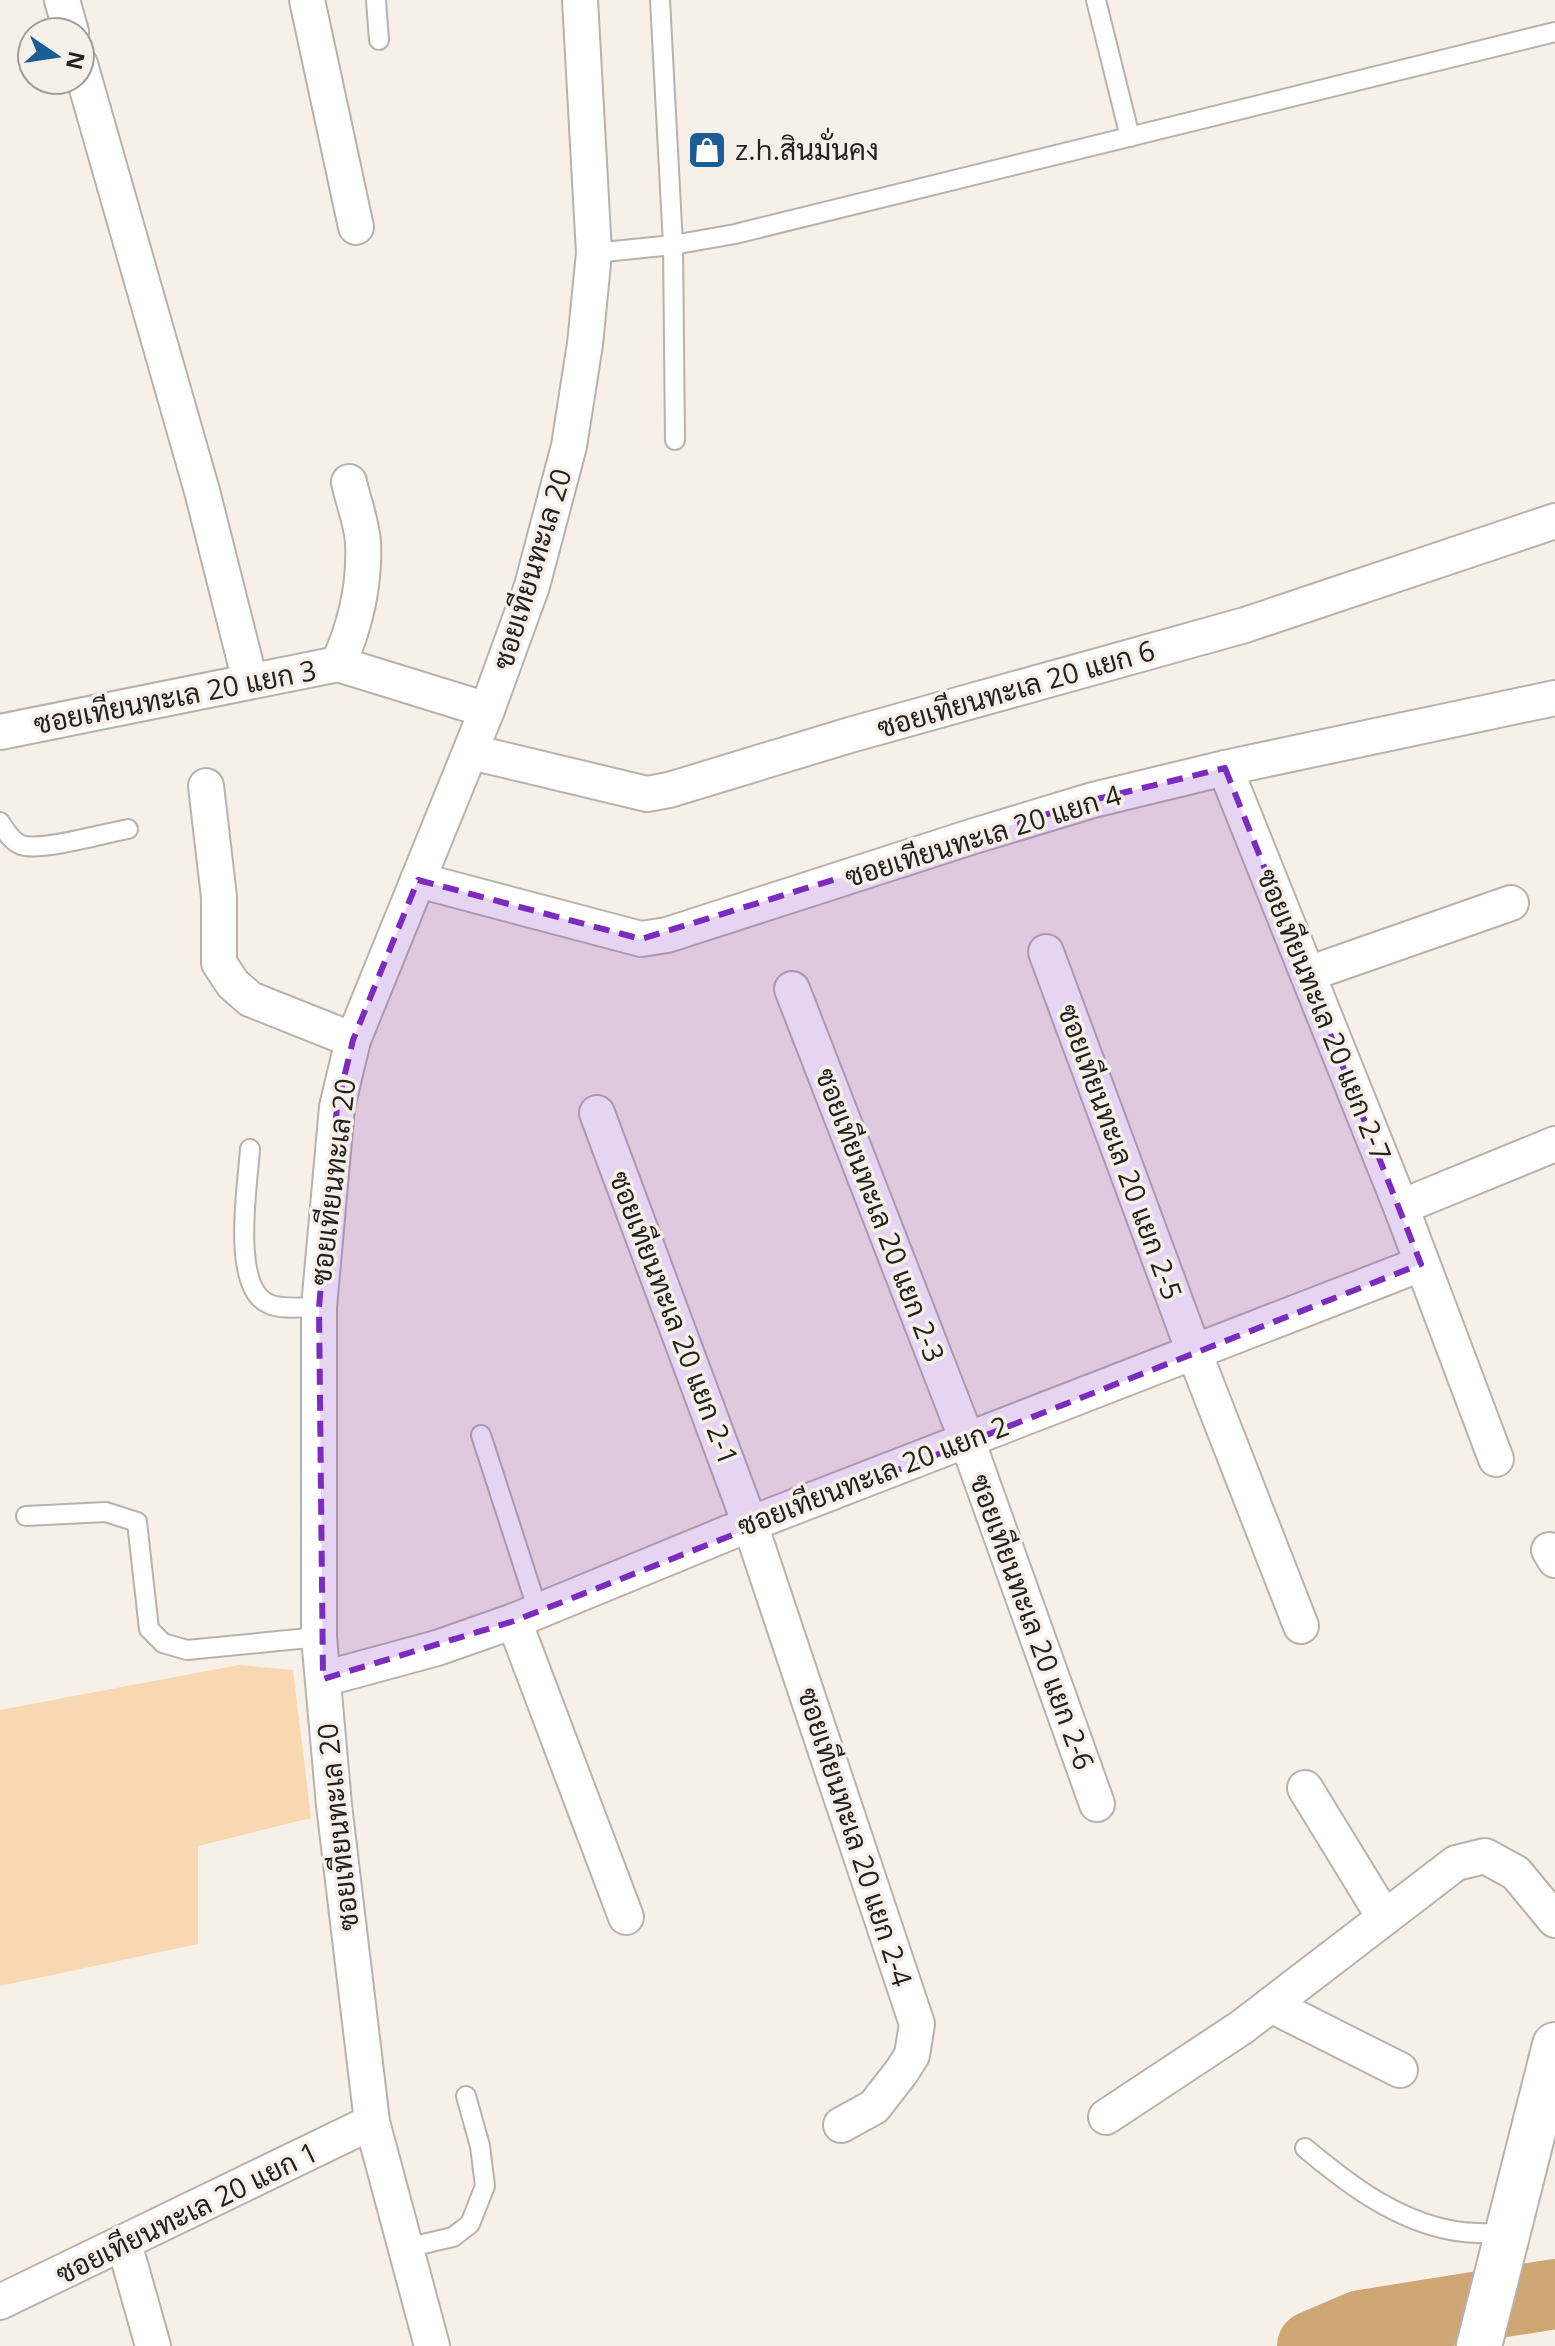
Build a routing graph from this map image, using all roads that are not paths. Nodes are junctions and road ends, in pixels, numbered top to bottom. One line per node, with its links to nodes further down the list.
1 (307, 0): 10 (street)
2 (376, 0): 7 (lane)
3 (580, 0): 12 (street, ซอยเทียนทะเล 20)
4 (660, 0): 11 (lane)
5 (1096, 0): 9 (lane)
6 (1555, 32): 9 (lane)
7 (379, 40)
8 (89, 96): 17 (street)
9 (1130, 137): 11 (lane)
10 (356, 227)
11 (673, 245): 12 (lane); 13 (lane)
12 (594, 253): 19 (street, ซอยเทียนทะเล 20)
13 (675, 440)
14 (349, 482): 16 (street)
15 (1555, 521): 21 (street, ซอยเทียนทะเล 20 แยก 6)
16 (338, 664): 17 (street, ซอยเทียนทะเล 20 แยก 3); 19 (street, ซอยเทียนทะเล 20 แยก 3)
17 (250, 681): 20 (street, ซอยเทียนทะเล 20 แยก 3)
18 (1555, 698): 22 (street, ซอยเทียนทะเล 20 แยก 4)
19 (487, 710): 21 (street, ซอยเทียนทะเล 20)
20 (0, 732)
21 (471, 752): 26 (street, ซอยเทียนทะเล 20)
22 (1225, 768): 26 (street, ซอยเทียนทะเล 20 แยก 4); 29 (street, ซอยเทียนทะเล 20 แยก 2-7)
23 (206, 786): 31 (street)
24 (0, 822): 25 (lane)
25 (128, 829)
26 (418, 880): 31 (street, ซอยเทียนทะเล 20)
27 (1511, 903): 29 (street)
28 (1046, 952): 38 (street, ซอยเทียนทะเล 20 แยก 2-5)
29 (1308, 974): 35 (street, ซอยเทียนทะเล 20 แยก 2-7)
30 (792, 989): 40 (street, ซอยเทียนทะเล 20 แยก 2-3)
31 (353, 1040): 37 (street, ซอยเทียนทะเล 20)
32 (597, 1113): 43 (street, ซอยเทียนทะเล 20 แยก 2-1)
33 (1555, 1144): 35 (street)
34 (250, 1149): 37 (lane)
35 (1401, 1207): 36 (street, ซอยเทียนทะเล 20 แยก 2-7)
36 (1421, 1264): 38 (street, ซอยเทียนทะเล 20 แยก 2); 41 (street, ซอยเทียนทะเล 20 แยก 2-7)
37 (319, 1307): 46 (street, ซอยเทียนทะเล 20)
38 (1194, 1352): 40 (street, ซอยเทียนทะเล 20 แยก 2); 45 (street, ซอยเทียนทะเล 20 แยก 2-5)
39 (481, 1435): 44 (lane)
40 (967, 1440): 43 (street, ซอยเทียนทะเล 20 แยก 2); 49 (street, ซอยเทียนทะเล 20 แยก 2-6)
41 (1496, 1459)
42 (26, 1516): 46 (lane)
43 (750, 1524): 44 (street, ซอยเทียนทะเล 20 แยก 2); 59 (street, ซอยเทียนทะเล 20 แยก 2-4)
44 (526, 1616): 47 (street, ซอยเทียนทะเล 20 แยก 2); 50 (street)
45 (1301, 1626)
46 (319, 1637): 47 (street, ซอยเทียนทะเล 20)
47 (323, 1679): 58 (street, ซอยเทียนทะเล 20)
48 (1305, 1788): 51 (street)
49 (1097, 1804)
50 (626, 1917)
51 (1384, 1917): 52 (street); 53 (street)
52 (1555, 1920)
53 (1271, 2005): 55 (street); 57 (street)
54 (1555, 2045): 62 (main road)
55 (1400, 2070)
56 (466, 2096): 63 (lane)
57 (1106, 2117)
58 (372, 2122): 61 (street, ซอยเทียนทะเล 20 แยก 1); 63 (street, ซอยเทียนทะเล 20)
59 (841, 2125)
60 (1305, 2148): 62 (lane)
61 (124, 2243): 64 (street, ซอยเทียนทะเล 20 แยก 1); 66 (street)
62 (1503, 2243): 65 (main road)
63 (406, 2248): 67 (street, ซอยเทียนทะเล 20)
64 (0, 2302)
65 (1479, 2344)
66 (153, 2346)
67 (432, 2346)

